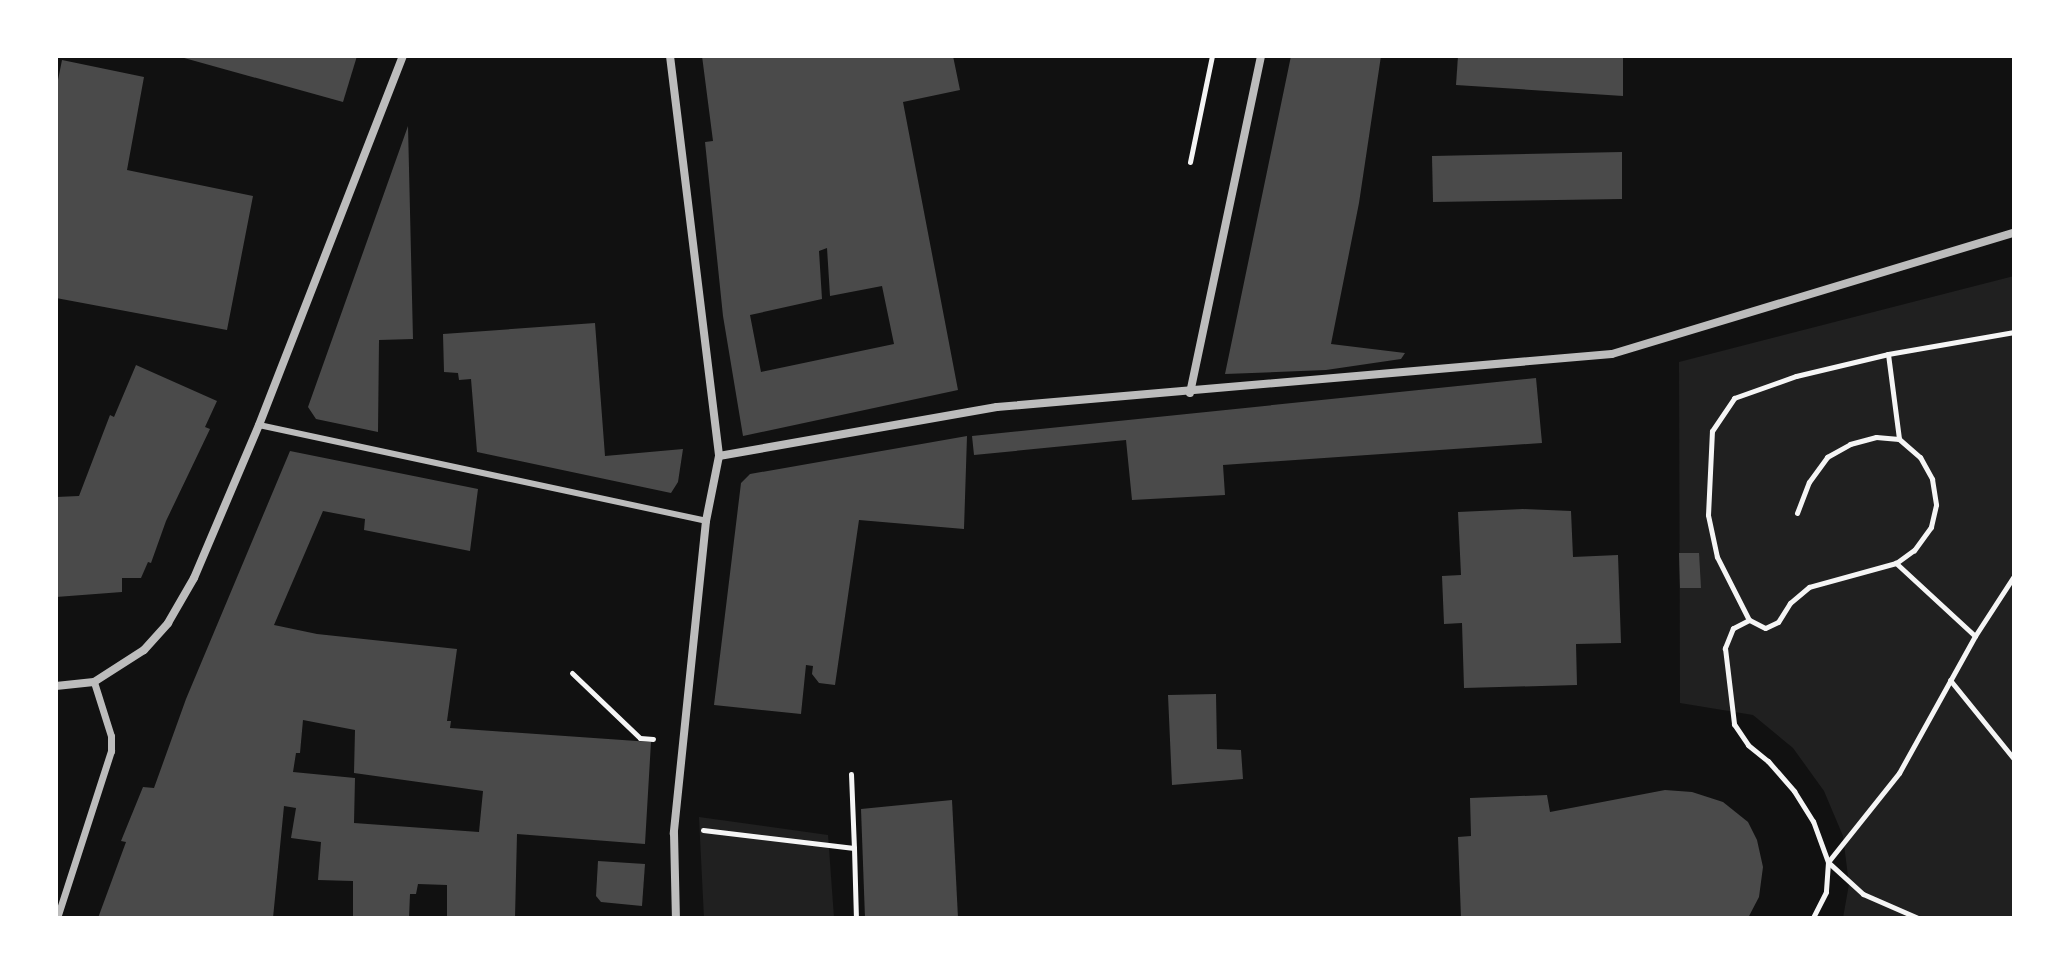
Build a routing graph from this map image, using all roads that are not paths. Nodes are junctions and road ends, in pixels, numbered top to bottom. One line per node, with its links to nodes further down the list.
1 (403, 56): 6 (street)
2 (670, 56): 7 (street)
3 (1261, 56): 5 (street)
4 (2014, 233): 5 (street)
5 (1190, 393): 7 (street)
6 (259, 425): 8 (lane); 9 (street)
7 (719, 456): 8 (street)
8 (706, 521): 12 (street)
9 (94, 682): 10 (street); 11 (street)
10 (56, 686)
11 (57, 918)
12 (676, 918)

